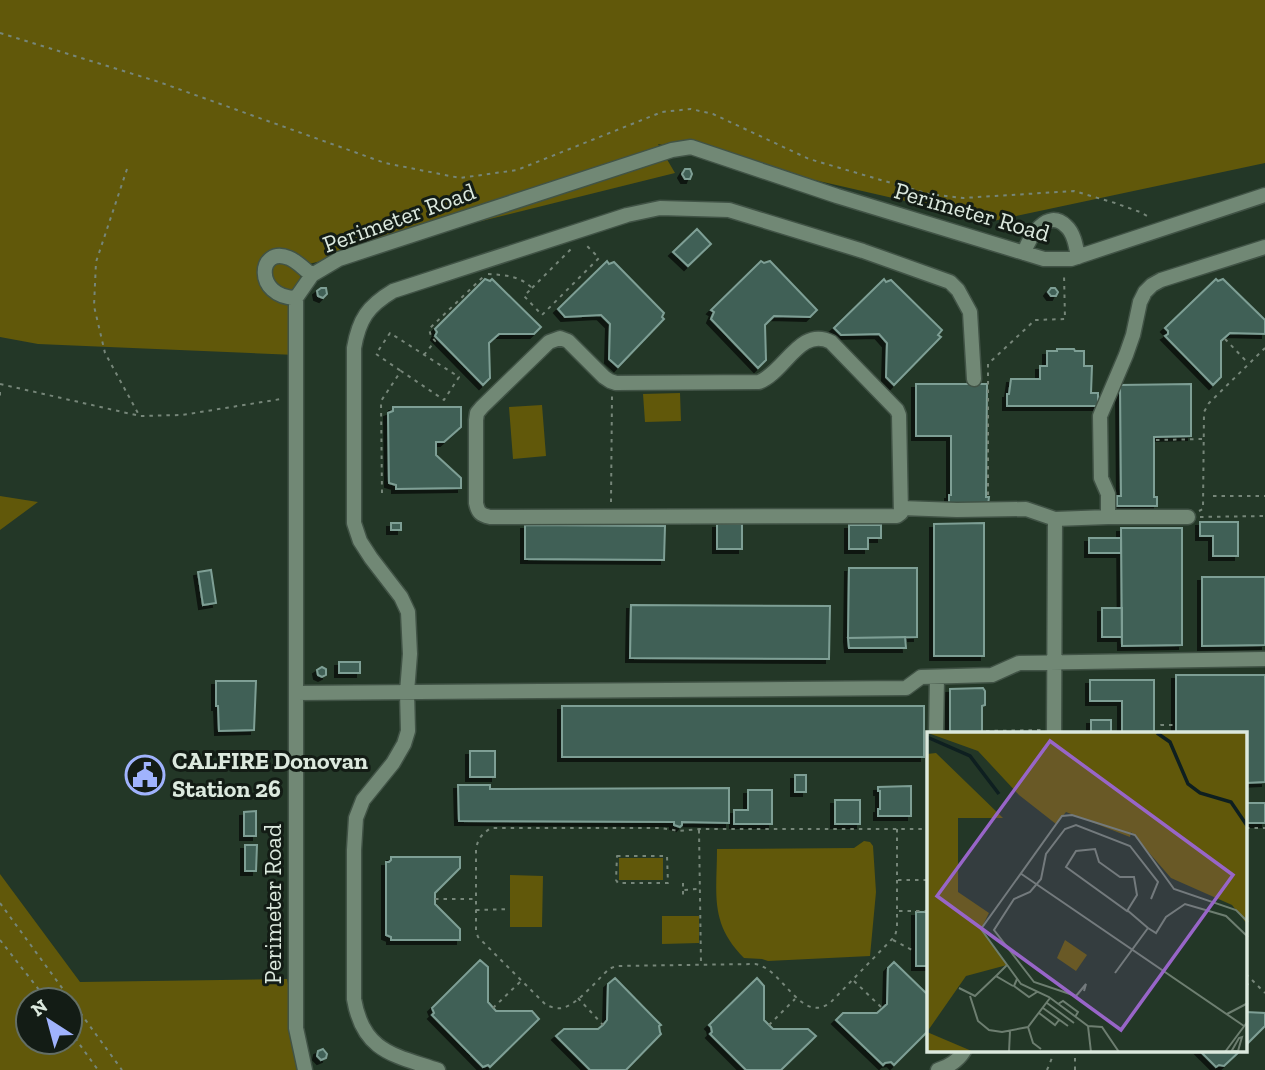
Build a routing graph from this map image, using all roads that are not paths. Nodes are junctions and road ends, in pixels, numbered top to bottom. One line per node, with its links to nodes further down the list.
1 (1265, 195): 4 (street, Perimeter Road)
2 (1265, 247): 9 (street)
3 (1024, 253): 4 (street, Perimeter Road); 4 (street); 5 (street, Perimeter Road)
4 (1071, 258)
5 (312, 275): 6 (street, Perimeter Road); 6 (street)
6 (296, 298): 16 (street, Perimeter Road)
7 (974, 379): 15 (street)
8 (901, 508): 8 (street); 11 (street)
9 (1108, 517): 10 (street); 11 (street)
10 (1188, 517)
11 (1055, 519): 13 (street)
12 (1265, 659): 13 (street)
13 (1055, 662): 14 (street); 18 (street)
14 (937, 677): 15 (street); 17 (street)
15 (407, 692): 16 (street); 21 (street)
16 (296, 693): 20 (street, Perimeter Road)
17 (936, 732)
18 (1054, 732)
19 (963, 1052): 22 (street)
20 (305, 1070)
21 (438, 1070)
22 (938, 1070)

